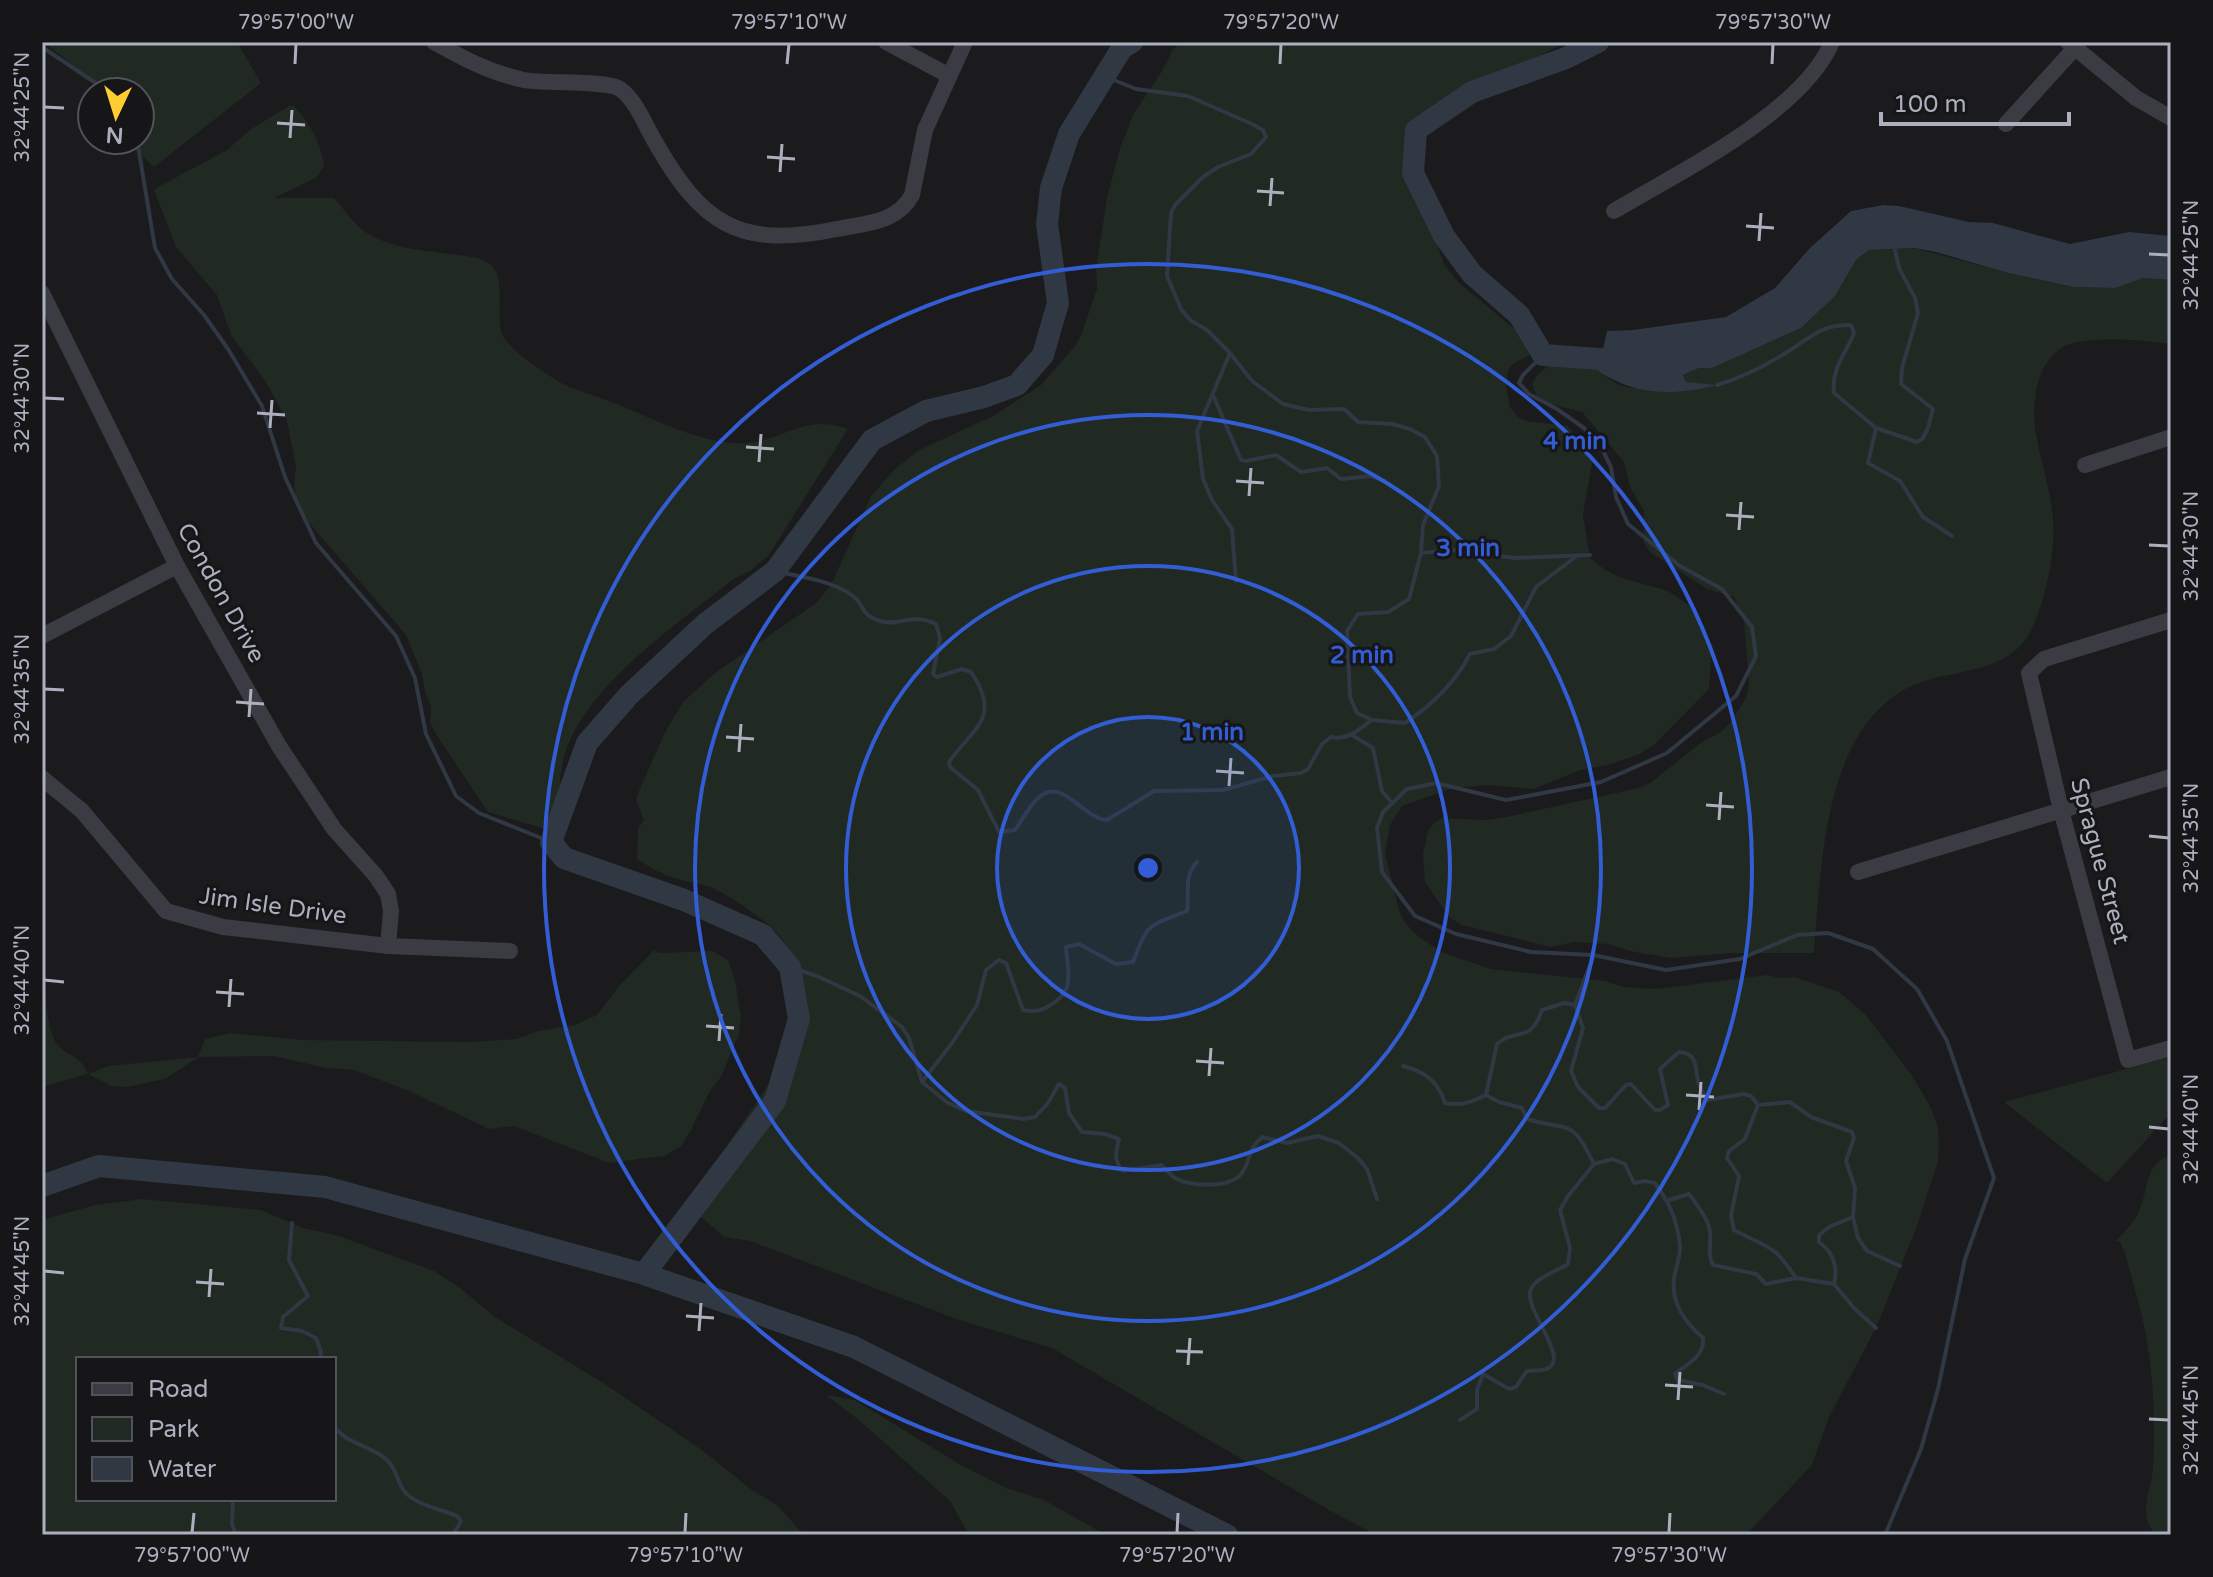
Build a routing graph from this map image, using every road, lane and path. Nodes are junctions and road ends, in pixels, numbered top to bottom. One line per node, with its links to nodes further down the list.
1 (434, 42): 6 (street)
2 (886, 42): 6 (street)
3 (965, 42): 6 (street)
4 (1832, 42): 9 (street)
5 (2071, 45): 7 (street); 8 (street)
6 (948, 75)
7 (2171, 118)
8 (2006, 124)
9 (1614, 211)
10 (42, 293): 13 (street, Condon Drive)
11 (2171, 437): 12 (street)
12 (2085, 465)
13 (177, 566): 15 (street); 20 (street, Condon Drive)
14 (2171, 620): 18 (street, Sprague Street)
15 (42, 636)
16 (2171, 777): 18 (street)
17 (42, 778): 20 (street, Jim Isle Drive)
18 (2061, 810): 19 (street); 22 (street, Sprague Street)
19 (1858, 872)
20 (388, 946): 21 (street, Jim Isle Drive)
21 (510, 951)
22 (2171, 1048)

